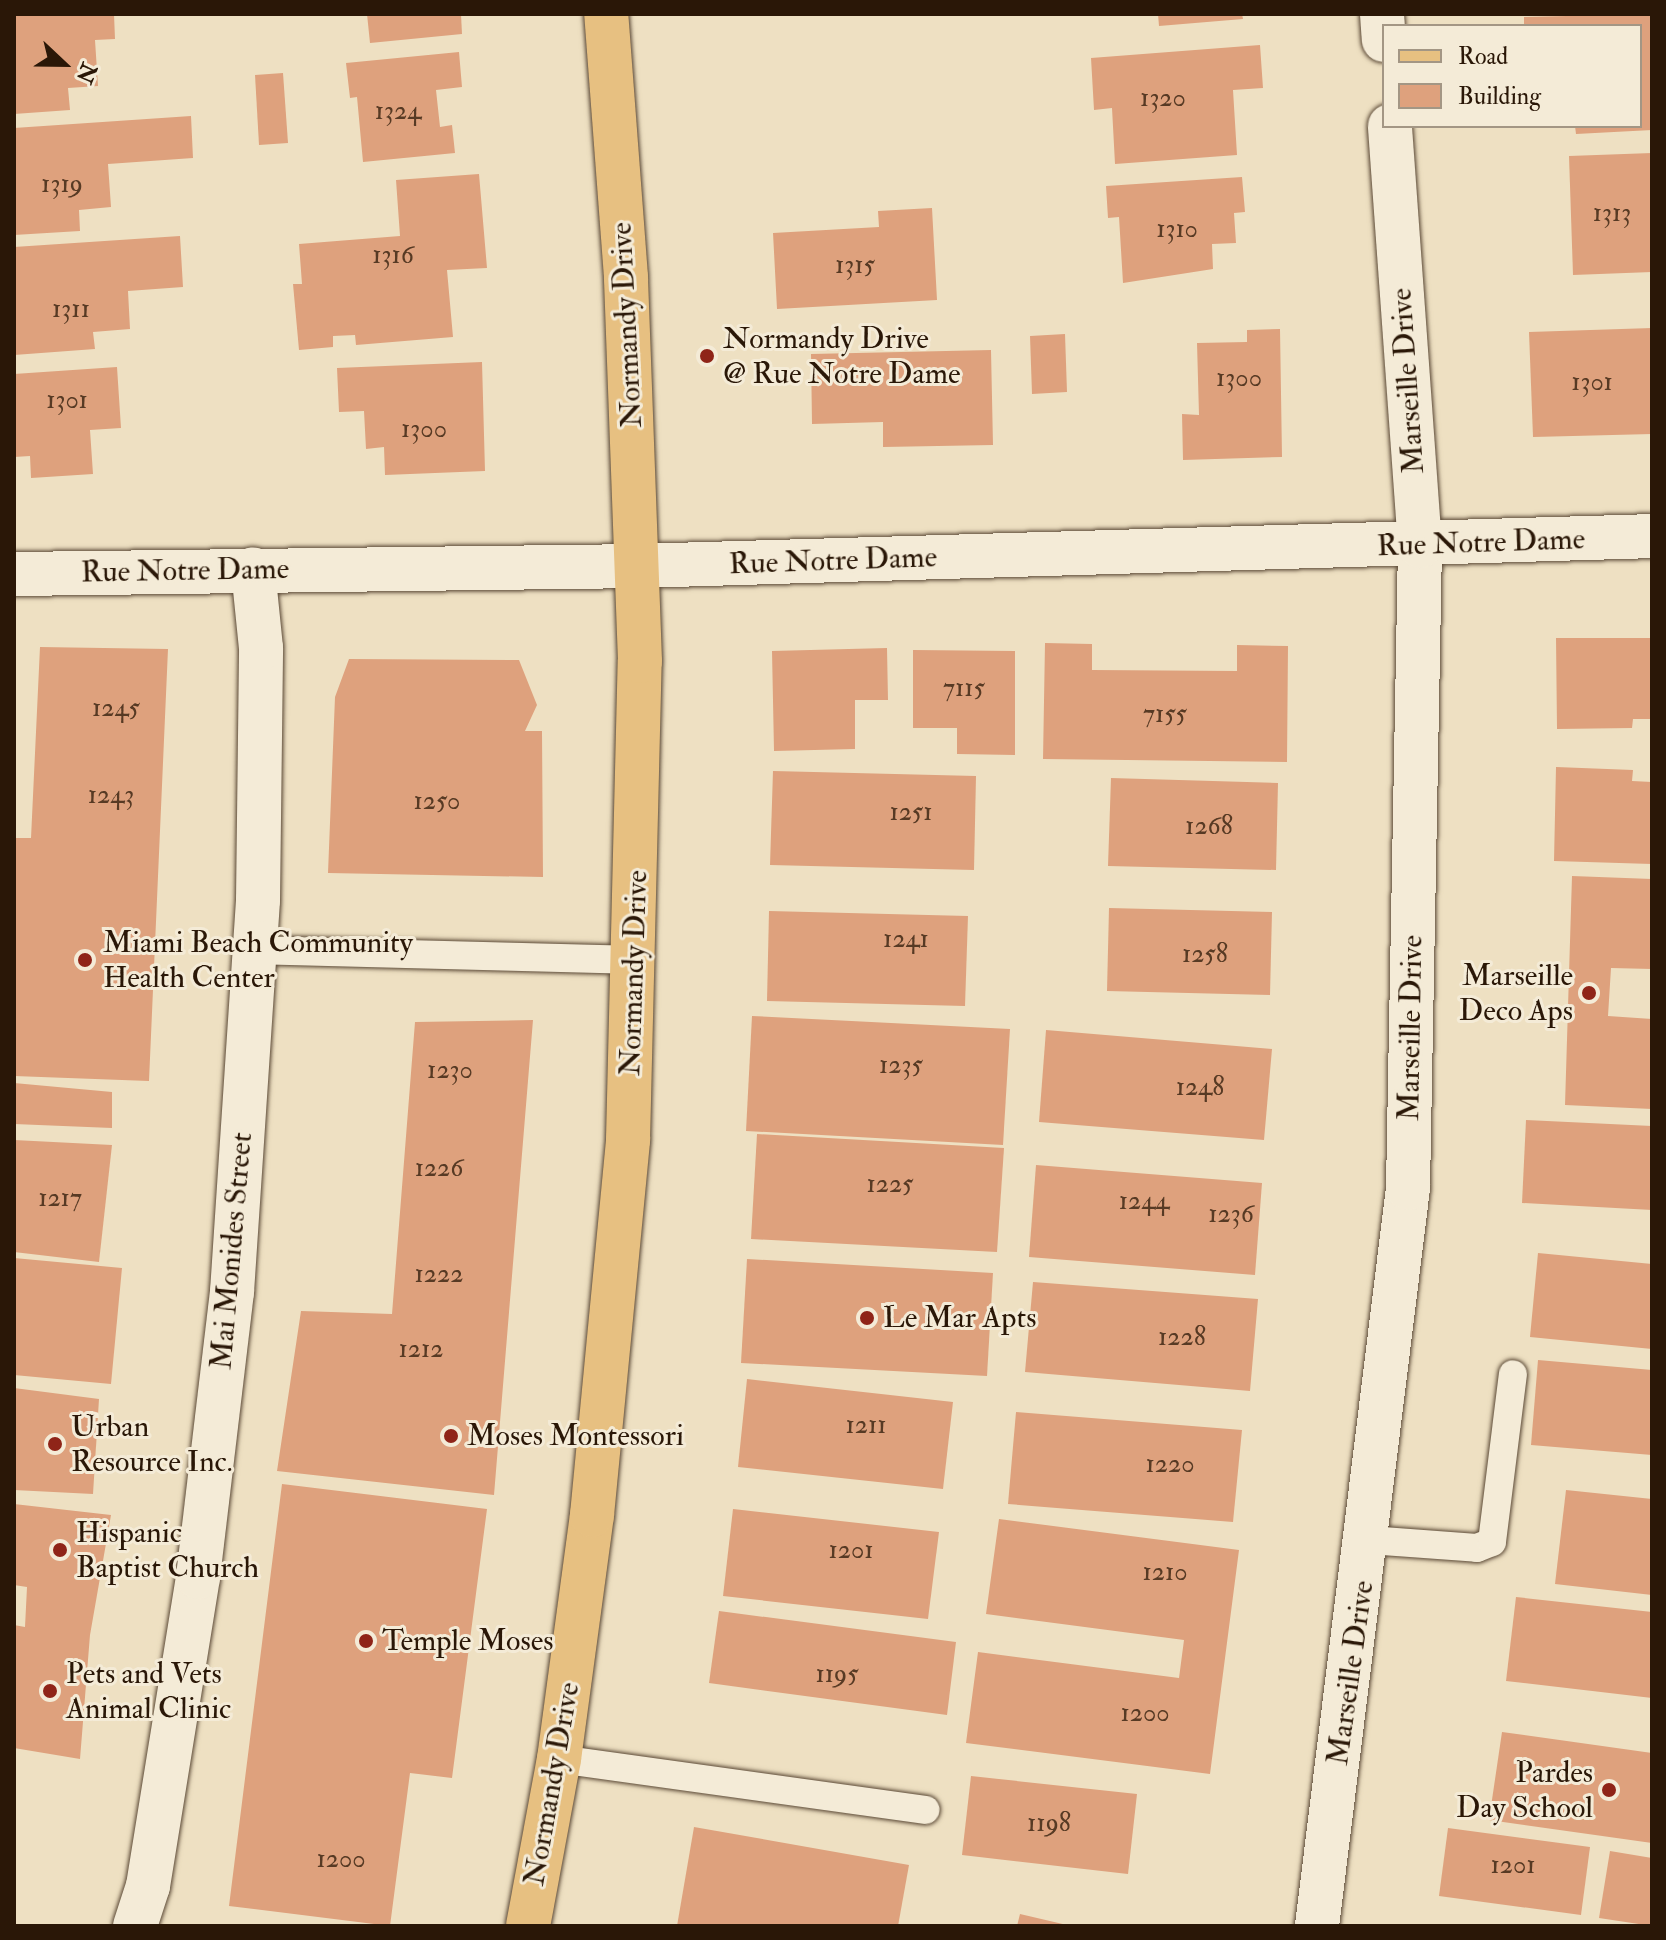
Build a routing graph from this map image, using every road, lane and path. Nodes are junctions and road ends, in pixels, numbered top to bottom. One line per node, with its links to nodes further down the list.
1 (606, 14): 5 (main road, Normandy Drive)
2 (1390, 128): 4 (street, Marseille Drive)
3 (1652, 536): 4 (street, Rue Notre Dame)
4 (1420, 546): 5 (street, Rue Notre Dame); 11 (street, Marseille Drive)
5 (638, 566): 6 (street, Rue Notre Dame); 9 (main road, Normandy Drive)
6 (253, 569): 7 (street, Rue Notre Dame); 8 (street, Mai Monides Street)
7 (14, 574)
8 (255, 950): 9 (lane); 14 (street, Mai Monides Street)
9 (634, 960): 12 (main road, Normandy Drive)
10 (1513, 1374): 11 (lane)
11 (1369, 1540): 16 (street, Marseille Drive)
12 (559, 1759): 13 (lane); 15 (main road, Normandy Drive)
13 (925, 1810)
14 (135, 1926)
15 (528, 1926)
16 (1317, 1926)

